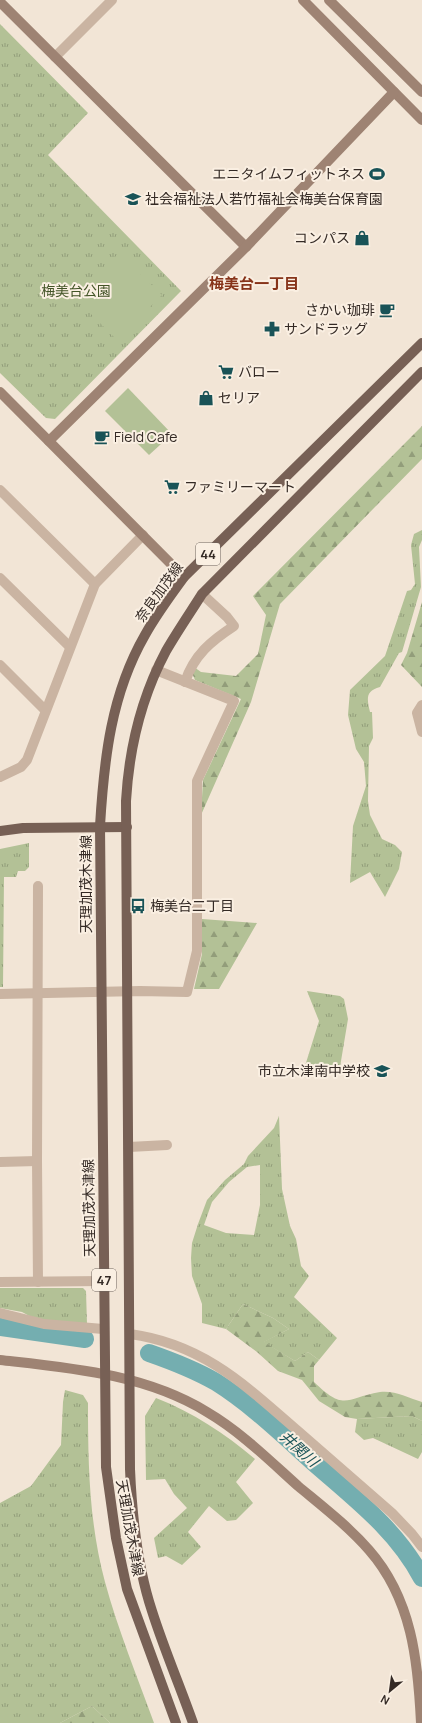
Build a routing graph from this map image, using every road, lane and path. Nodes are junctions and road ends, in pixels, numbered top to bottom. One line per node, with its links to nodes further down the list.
1 (112, 0): 5 (street)
2 (303, 0): 6 (street)
3 (329, 0): 7 (street)
4 (0, 2): 5 (street)
5 (55, 57): 9 (street)
6 (394, 92): 8 (street); 9 (street)
7 (422, 92)
8 (422, 120)
9 (246, 247): 13 (street)
10 (422, 342): 16 (main road, 奈良加茂線 / 44)
11 (422, 372): 19 (main road, 44)
12 (0, 392): 13 (street)
13 (49, 441): 15 (street)
14 (0, 490): 18 (street)
15 (143, 535): 16 (street); 18 (street)
16 (184, 577): 28 (main road, 奈良加茂線 / 44)
17 (0, 578): 20 (street)
18 (94, 584): 20 (street)
19 (202, 594): 22 (main road, 44); 23 (street)
20 (70, 647): 25 (street)
21 (0, 664): 25 (street)
22 (156, 670): 23 (street); 29 (main road, 44)
23 (185, 682): 32 (street)
24 (422, 705): 26 (street)
25 (45, 710): 27 (street)
26 (422, 732)
27 (0, 776)
28 (100, 826): 29 (main road); 30 (main road); 33 (main road, 天理加茂木津線 / 47)
29 (127, 827): 32 (main road, 天理加茂木津線 / 47)
30 (0, 832)
31 (38, 886): 35 (street)
32 (128, 991): 33 (street); 37 (main road, 天理加茂木津線 / 47)
33 (101, 992): 35 (street); 40 (main road, 天理加茂木津線 / 47)
34 (0, 994): 35 (street)
35 (37, 994): 38 (street)
36 (167, 1145): 37 (street)
37 (129, 1147): 45 (main road, 天理加茂木津線 / 47)
38 (37, 1161): 39 (street); 42 (street)
39 (0, 1162)
40 (104, 1281): 42 (street); 44 (main road, 天理加茂木津線 / 47)
41 (0, 1282): 42 (street)
42 (38, 1282)
43 (0, 1313): 44 (street)
44 (104, 1329): 47 (main road, 天理加茂木津線 / 47)
45 (130, 1334): 48 (main road, 天理加茂木津線 / 47); 49 (street)
46 (0, 1360): 47 (street)
47 (105, 1374): 48 (street); 51 (main road, 天理加茂木津線 / 47)
48 (130, 1381): 50 (street); 52 (main road, 天理加茂木津線 / 47)
49 (422, 1547)
50 (421, 1683): 53 (street)
51 (176, 1723)
52 (193, 1723)
53 (421, 1723)

